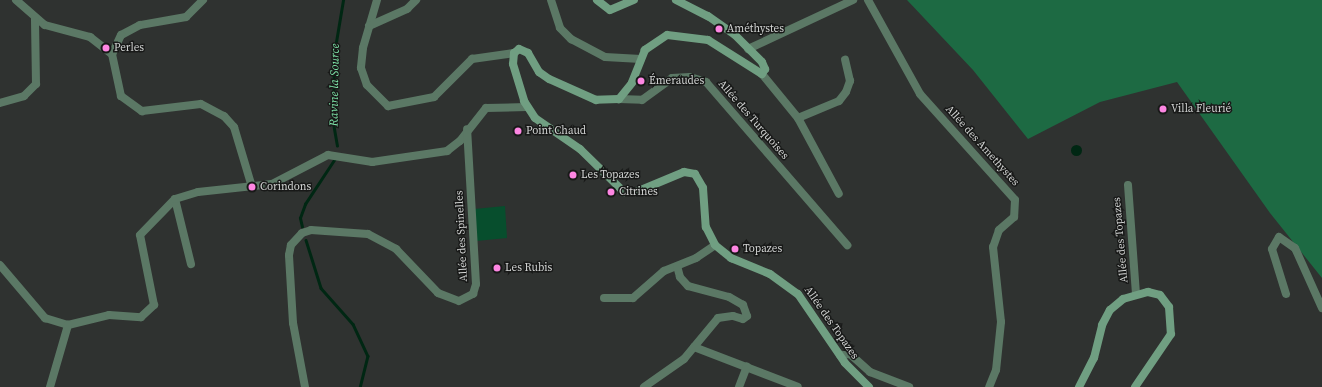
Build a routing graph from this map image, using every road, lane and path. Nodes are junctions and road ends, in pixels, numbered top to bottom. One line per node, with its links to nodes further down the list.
1 (16, 0): 11 (street)
2 (203, 0): 15 (street)
3 (377, 0): 12 (street)
4 (416, 0): 12 (street)
5 (551, 0): 16 (street)
6 (596, 0): 7 (main road)
7 (634, 0)
8 (676, 0): 13 (main road)
9 (853, 0): 13 (street)
10 (868, 0): 48 (street, Allée des Amethystes)
11 (35, 18): 15 (street); 20 (street)
12 (369, 26): 14 (street)
13 (748, 49): 18 (main road)
14 (514, 53): 19 (main road); 21 (main road, Allée des Topazes)
15 (112, 54): 25 (street)
16 (641, 59): 18 (main road); 19 (main road)
17 (845, 60): 22 (street)
18 (762, 74): 22 (street)
19 (619, 99): 29 (street, Allée des Turquoises)
20 (0, 103)
21 (527, 107): 23 (street); 28 (main road, Allée des Topazes)
22 (798, 118): 26 (street)
23 (467, 129): 25 (street); 42 (street, Allée des Spinelles)
24 (1128, 185): 33 (street, Allée des Topazes)
25 (252, 187): 27 (street)
26 (839, 194)
27 (176, 199): 30 (street); 37 (street)
28 (715, 245): 32 (street); 39 (main road, Allée des Topazes)
29 (847, 245)
30 (190, 264)
31 (0, 265): 37 (street)
32 (677, 266): 35 (street); 38 (street)
33 (1136, 293): 49 (main road, Allée des Topazes); 50 (main road, Allée des Topazes)
34 (1286, 294): 36 (street)
35 (604, 298)
36 (1322, 308)
37 (68, 325): 41 (street)
38 (694, 347): 40 (street); 43 (street)
39 (840, 355): 46 (main road, Allée des Topazes); 47 (street)
40 (748, 366): 44 (street); 45 (street)
41 (50, 387)
42 (305, 387)
43 (644, 387)
44 (739, 387)
45 (798, 387)
46 (869, 387)
47 (909, 387)
48 (989, 387)
49 (1079, 387)
50 (1134, 387)

